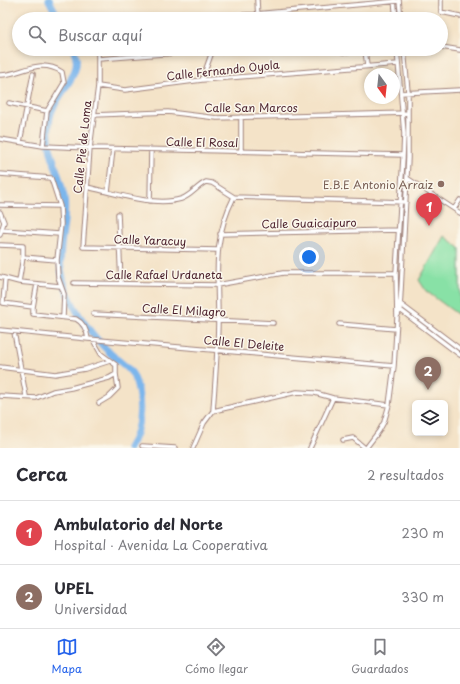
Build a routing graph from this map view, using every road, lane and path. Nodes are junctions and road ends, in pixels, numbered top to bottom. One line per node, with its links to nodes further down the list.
1 (257, 0): 4 (street)
2 (441, 0): 8 (street)
3 (397, 1): 5 (street); 6 (street); 7 (street)
4 (258, 12)
5 (279, 12)
6 (396, 12)
7 (399, 12)
8 (441, 12)
9 (448, 13): 10 (street)
10 (460, 16)
11 (448, 48): 12 (street)
12 (460, 50)
13 (128, 56): 18 (street)
14 (211, 56): 23 (street)
15 (366, 56): 20 (street)
16 (397, 56): 19 (street)
17 (405, 56): 26 (street)
18 (99, 58): 24 (street, Calle Pie de Loma)
19 (398, 64): 20 (street, Calle Fernando Oyola); 27 (street)
20 (367, 66): 23 (street, Calle Fernando Oyola)
21 (33, 74): 29 (street)
22 (0, 75): 30 (street)
23 (202, 80): 24 (street, Calle Fernando Oyola)
24 (98, 86): 33 (street, Calle Pie de Loma)
25 (460, 90): 26 (street)
26 (408, 92): 27 (street); 32 (street)
27 (401, 93): 31 (street)
28 (9, 103): 29 (street)
29 (27, 106): 30 (street); 36 (street)
30 (47, 111): 37 (street)
31 (402, 113): 32 (street, Calle San Marcos); 34 (street, Calle San Marcos); 42 (street)
32 (408, 113): 45 (street)
33 (94, 115): 34 (street, Calle San Marcos); 38 (street, Calle Pie de Loma)
34 (241, 117): 41 (street)
35 (0, 139): 36 (street, Calle El Rosal)
36 (20, 142): 37 (street, Calle El Rosal)
37 (45, 146): 38 (street, Calle El Rosal)
38 (90, 148): 39 (street, Calle El Rosal); 46 (street, Calle Pie de Loma)
39 (113, 149): 40 (street, Calle El Rosal); 47 (street)
40 (151, 150): 41 (street, Calle El Rosal); 50 (street)
41 (240, 152): 42 (street, Calle El Rosal)
42 (403, 155): 44 (street)
43 (0, 174): 54 (street)
44 (402, 175): 45 (street); 52 (street)
45 (407, 178): 51 (street); 55 (street)
46 (87, 187): 47 (street); 65 (street, Calle Pie de Loma)
47 (108, 192): 50 (street)
48 (234, 197): 50 (street); 52 (street); 62 (street)
49 (460, 200): 55 (street)
50 (150, 201)
51 (406, 202): 52 (street); 80 (street)
52 (400, 203): 60 (street)
53 (0, 205): 54 (street)
54 (60, 206): 61 (street)
55 (454, 209): 57 (street)
56 (0, 212): 59 (street)
57 (460, 213)
58 (118, 214): 66 (street)
59 (3, 230): 61 (street); 63 (street)
60 (398, 230): 62 (street, Calle Guaicaipuro); 70 (street)
61 (59, 234): 69 (street)
62 (220, 234): 67 (street)
63 (0, 235)
64 (0, 245): 68 (street)
65 (83, 247): 66 (street, Calle Yaracuy)
66 (120, 248): 67 (street, Calle Yaracuy); 75 (street)
67 (217, 250): 77 (street)
68 (23, 257): 69 (street); 73 (street)
69 (56, 260): 78 (street)
70 (396, 273): 77 (street, Calle Rafael Urdaneta); 79 (street)
71 (0, 277): 72 (street)
72 (5, 279): 73 (street); 81 (street)
73 (19, 282): 76 (street)
74 (74, 283): 75 (street, Calle Rafael Urdaneta)
75 (121, 283): 77 (street, Calle Rafael Urdaneta)
76 (36, 284): 78 (street); 81 (street)
77 (217, 285): 87 (street)
78 (60, 286): 85 (street)
79 (396, 301): 80 (street); 82 (street)
80 (400, 304): 83 (street); 96 (street)
81 (32, 307): 85 (street)
82 (396, 307): 83 (street); 86 (street)
83 (400, 310): 86 (street); 97 (street)
84 (93, 314): 87 (street, Calle El Milagro)
85 (63, 317): 94 (street)
86 (397, 318): 90 (street)
87 (218, 321): 88 (street, Calle El Milagro); 95 (street)
88 (273, 323)
89 (339, 324): 90 (street)
90 (396, 329): 99 (street)
91 (0, 330): 92 (street, Calle El Deleite)
92 (14, 332): 94 (street, Calle El Deleite); 101 (street)
93 (94, 339): 94 (street, Calle El Deleite); 95 (street, Calle El Deleite); 98 (street)
94 (88, 340)
95 (217, 349): 99 (street, Calle El Deleite); 108 (street)
96 (460, 349)
97 (460, 355)
98 (110, 361): 101 (street); 102 (street)
99 (394, 366): 107 (street)
100 (0, 367): 101 (street)
101 (22, 370): 104 (street)
102 (116, 374): 104 (street); 106 (street)
103 (0, 396): 104 (street)
104 (26, 396)
105 (332, 398): 107 (street); 108 (street); 113 (street)
106 (99, 403)
107 (389, 406): 114 (street)
108 (213, 412): 112 (street)
109 (344, 440): 114 (street)
110 (142, 446): 111 (street)
111 (175, 448)
112 (193, 448)
113 (310, 448)
114 (365, 448)

